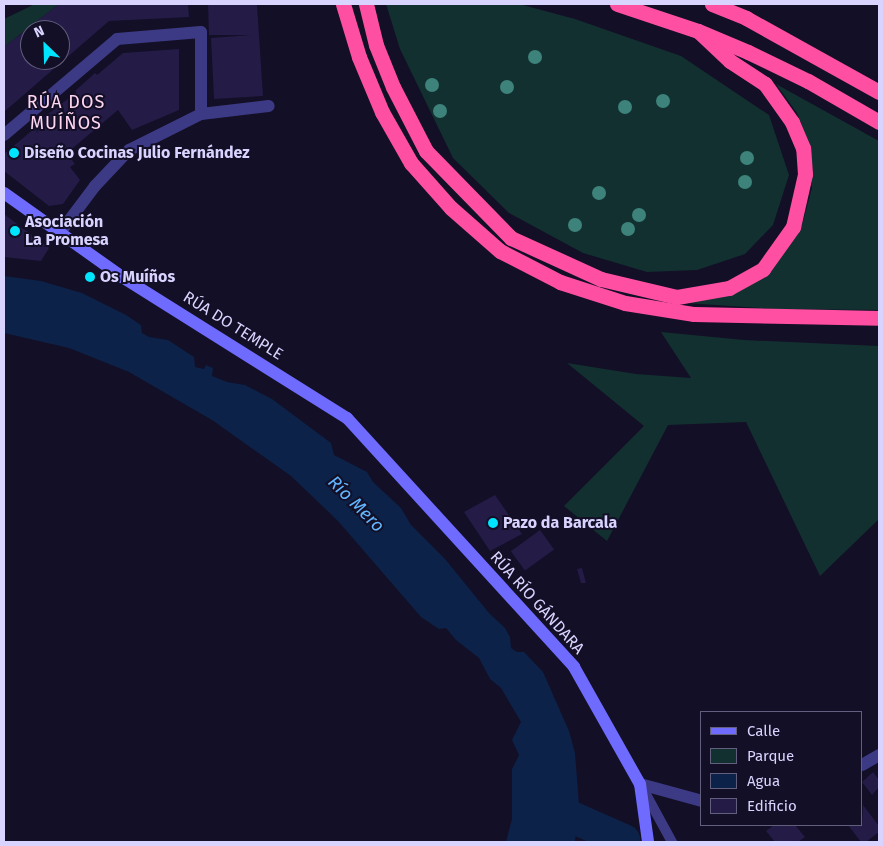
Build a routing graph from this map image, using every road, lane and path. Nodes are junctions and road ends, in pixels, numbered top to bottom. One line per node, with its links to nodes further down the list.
1 (343, 4): 13 (highway)
2 (366, 4): 5 (highway)
3 (616, 4): 5 (highway)
4 (712, 4): 6 (highway)
5 (698, 31): 9 (highway)
6 (879, 92)
7 (269, 106): 8 (street)
8 (201, 114): 10 (street); 12 (street)
9 (879, 122)
10 (4, 135)
11 (4, 192): 12 (main road, RÚA DO TEMPLE)
12 (60, 234): 14 (main road, RÚA DO TEMPLE)
13 (879, 318)
14 (347, 418): 17 (main road, RÚA RÍO GÁNDARA)
15 (879, 755): 16 (street)
16 (863, 764)
17 (640, 784): 18 (street); 19 (main road, RÚA RÍO GÁNDARA); 20 (lane)
18 (700, 800)
19 (648, 842)
20 (672, 842)

